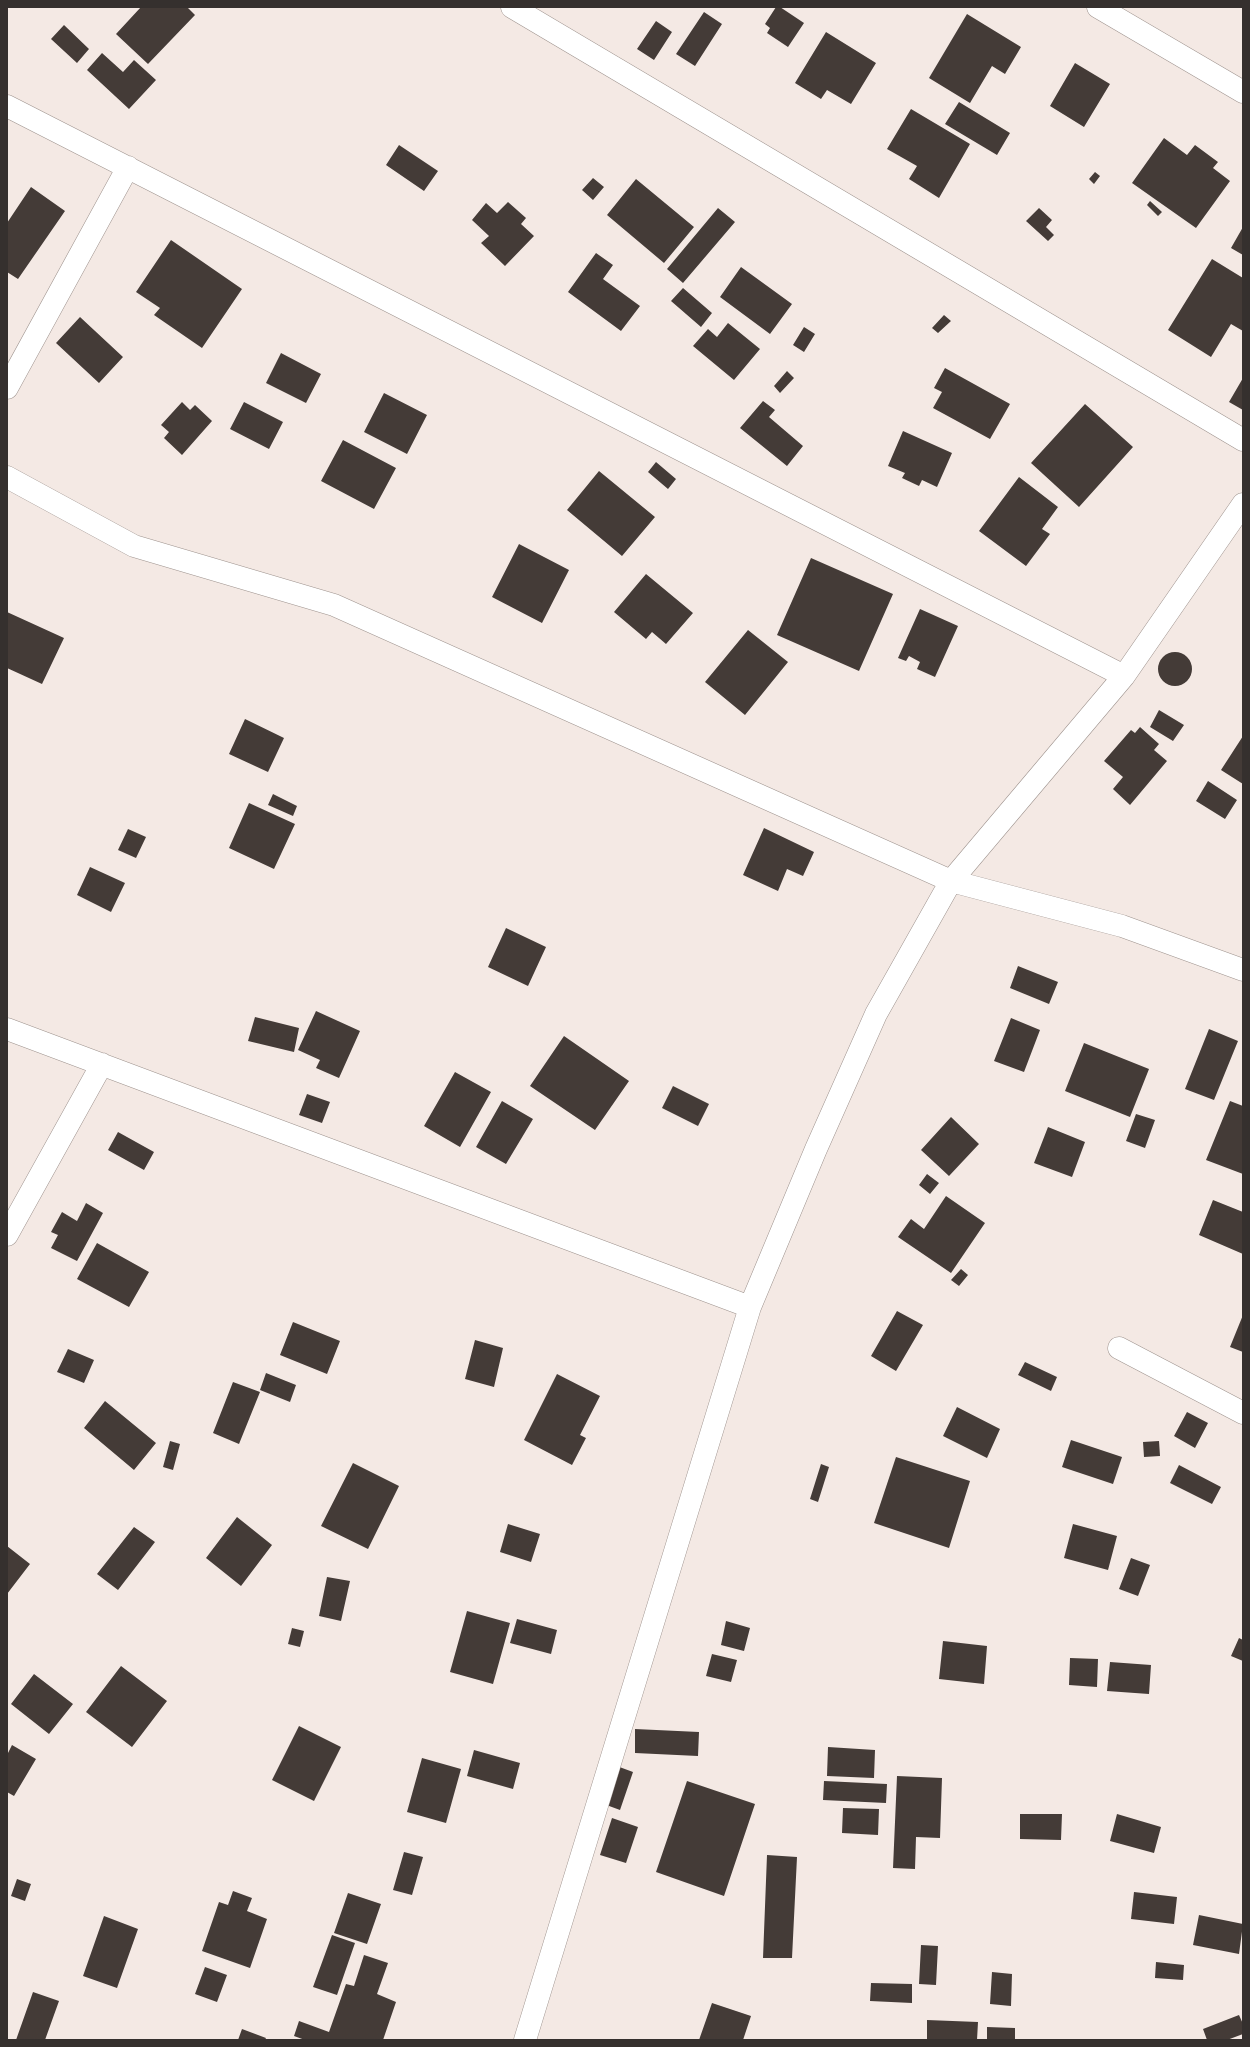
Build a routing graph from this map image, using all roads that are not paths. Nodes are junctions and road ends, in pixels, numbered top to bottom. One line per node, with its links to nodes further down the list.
1 (512, 7): 7 (street)
2 (1098, 7): 3 (street)
3 (1243, 92)
4 (7, 106): 5 (street)
5 (128, 167): 6 (street); 10 (street)
6 (7, 388)
7 (1243, 440)
8 (7, 477): 11 (street)
9 (1243, 504): 10 (street)
10 (1124, 676): 11 (street)
11 (951, 881): 12 (street); 16 (street)
12 (1243, 970)
13 (7, 1029): 14 (street)
14 (102, 1064): 15 (street); 16 (street)
15 (7, 1235)
16 (750, 1307): 19 (street)
17 (1119, 1348): 18 (street)
18 (1243, 1413)
19 (525, 2040)

